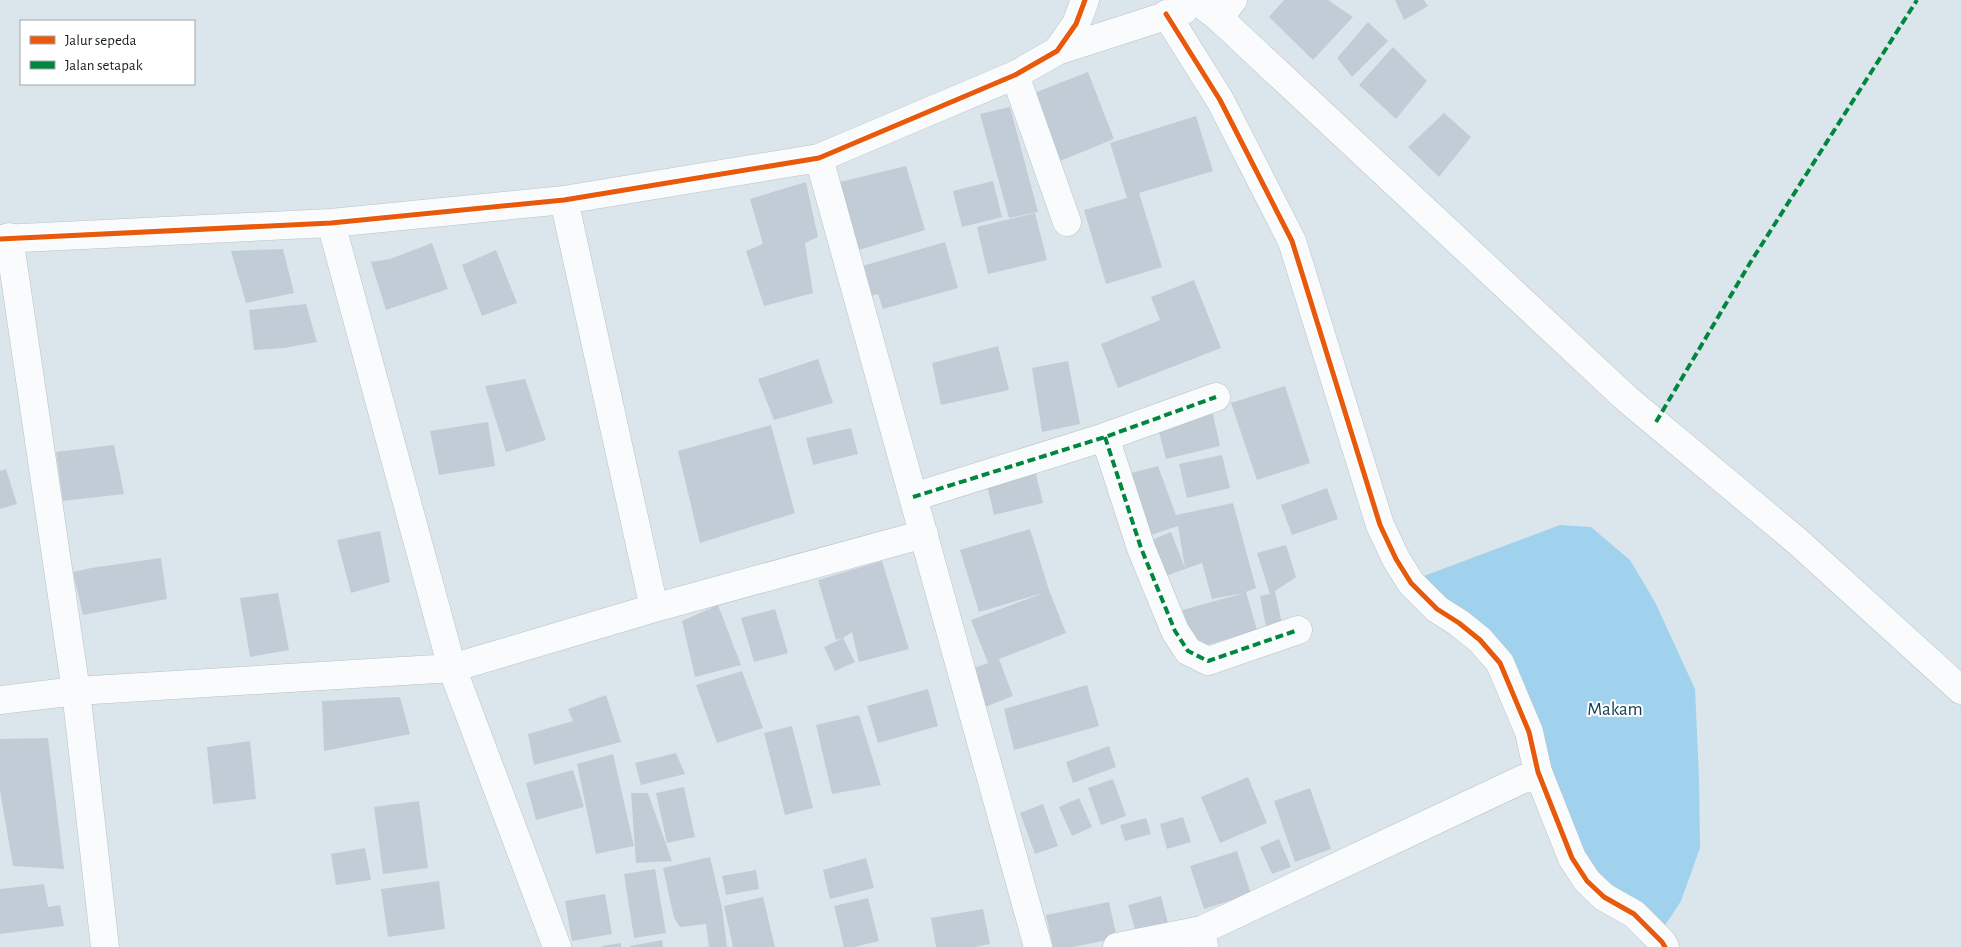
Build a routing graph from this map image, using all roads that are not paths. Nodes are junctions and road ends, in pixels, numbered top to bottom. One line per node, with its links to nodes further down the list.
1 (1085, 0): 4 (street)
2 (1212, 6): 3 (street); 19 (street)
3 (1166, 14): 4 (street); 21 (street)
4 (1056, 51): 5 (street)
5 (1015, 75): 6 (street); 8 (street)
6 (819, 158): 7 (street); 13 (street)
7 (564, 200): 9 (street); 15 (street)
8 (1067, 222)
9 (331, 223): 10 (street); 17 (street)
10 (5, 238): 18 (street)
11 (1216, 397): 12 (street)
12 (1105, 437): 13 (street); 16 (street)
13 (913, 497): 14 (street)
14 (924, 534): 15 (street); 25 (street)
15 (654, 608): 17 (street)
16 (1298, 630)
17 (452, 668): 18 (street); 24 (street)
18 (76, 690): 20 (street); 23 (street)
19 (1961, 690)
20 (0, 700)
21 (1538, 772): 22 (street); 27 (street)
22 (1203, 938): 26 (street)
23 (105, 947)
24 (557, 947)
25 (1038, 947)
26 (1117, 947)
27 (1665, 947)

